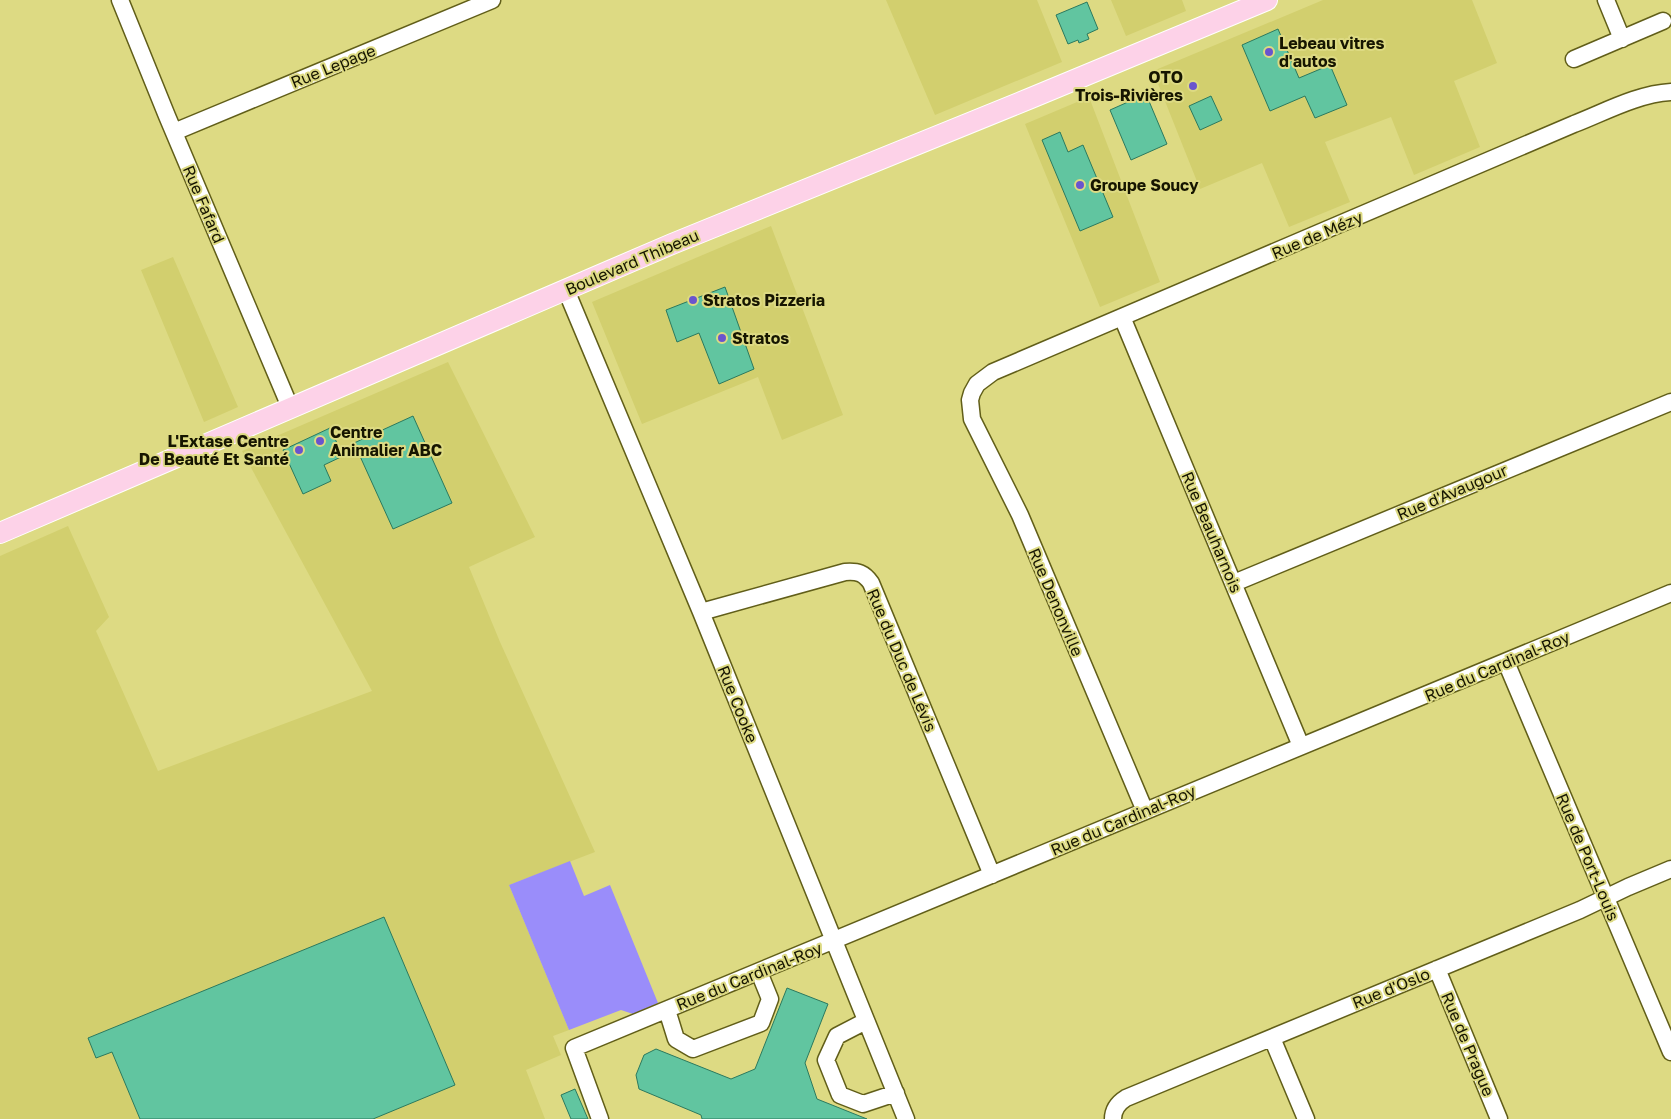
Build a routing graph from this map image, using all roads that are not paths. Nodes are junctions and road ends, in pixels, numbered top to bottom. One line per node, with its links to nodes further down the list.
1 (120, 0): 9 (street, Rue Fafard)
2 (492, 0): 9 (street, Rue Lepage)
3 (1267, 0): 10 (main road, Boulevard Thibeau)
4 (1606, 0): 6 (street)
5 (1663, 21): 6 (street)
6 (1622, 39): 7 (street)
7 (1574, 59)
8 (1671, 92): 11 (street, Rue de Mézy)
9 (174, 132): 14 (street, Rue Fafard)
10 (566, 290): 14 (main road, Boulevard Thibeau); 18 (street, Rue Cooke)
11 (1122, 317): 12 (street, Rue de Mézy); 16 (street, Rue Beauharnois)
12 (972, 393): 21 (street, Rue Denonville)
13 (1671, 402): 16 (street, Rue d'Avaugour)
14 (290, 407): 15 (main road, Boulevard Thibeau)
15 (0, 533)
16 (1234, 583): 20 (street, Rue Beauharnois)
17 (1671, 593): 19 (street, Rue du Cardinal-Roy)
18 (701, 612): 23 (street, Rue du Duc de Lévis); 25 (street, Rue Cooke)
19 (1506, 662): 20 (street, Rue du Cardinal-Roy); 24 (street, Rue de Port-Louis)
20 (1301, 746): 21 (street, Rue du Cardinal-Roy)
21 (1145, 811): 23 (street, Rue du Cardinal-Roy)
22 (1671, 869): 24 (street, Rue d'Oslo)
23 (992, 875): 25 (street, Rue du Cardinal-Roy)
24 (1605, 898): 26 (street, Rue d'Oslo); 31 (street, Rue de Port-Louis)
25 (834, 941): 27 (street, Rue du Cardinal-Roy); 29 (street, Rue Cooke)
26 (1437, 969): 30 (street, Rue d'Oslo); 37 (street, Rue de Prague)
27 (759, 972): 28 (street, Rue du Cardinal-Roy); 28 (street)
28 (666, 1010): 34 (street, Rue du Cardinal-Roy)
29 (866, 1022): 32 (street, Rue Cooke); 32 (street)
30 (1272, 1038): 33 (street, Rue d'Oslo); 36 (street)
31 (1671, 1052)
32 (896, 1093): 35 (street, Rue Cooke)
33 (1114, 1115)
34 (600, 1119)
35 (906, 1119)
36 (1306, 1119)
37 (1500, 1119)

